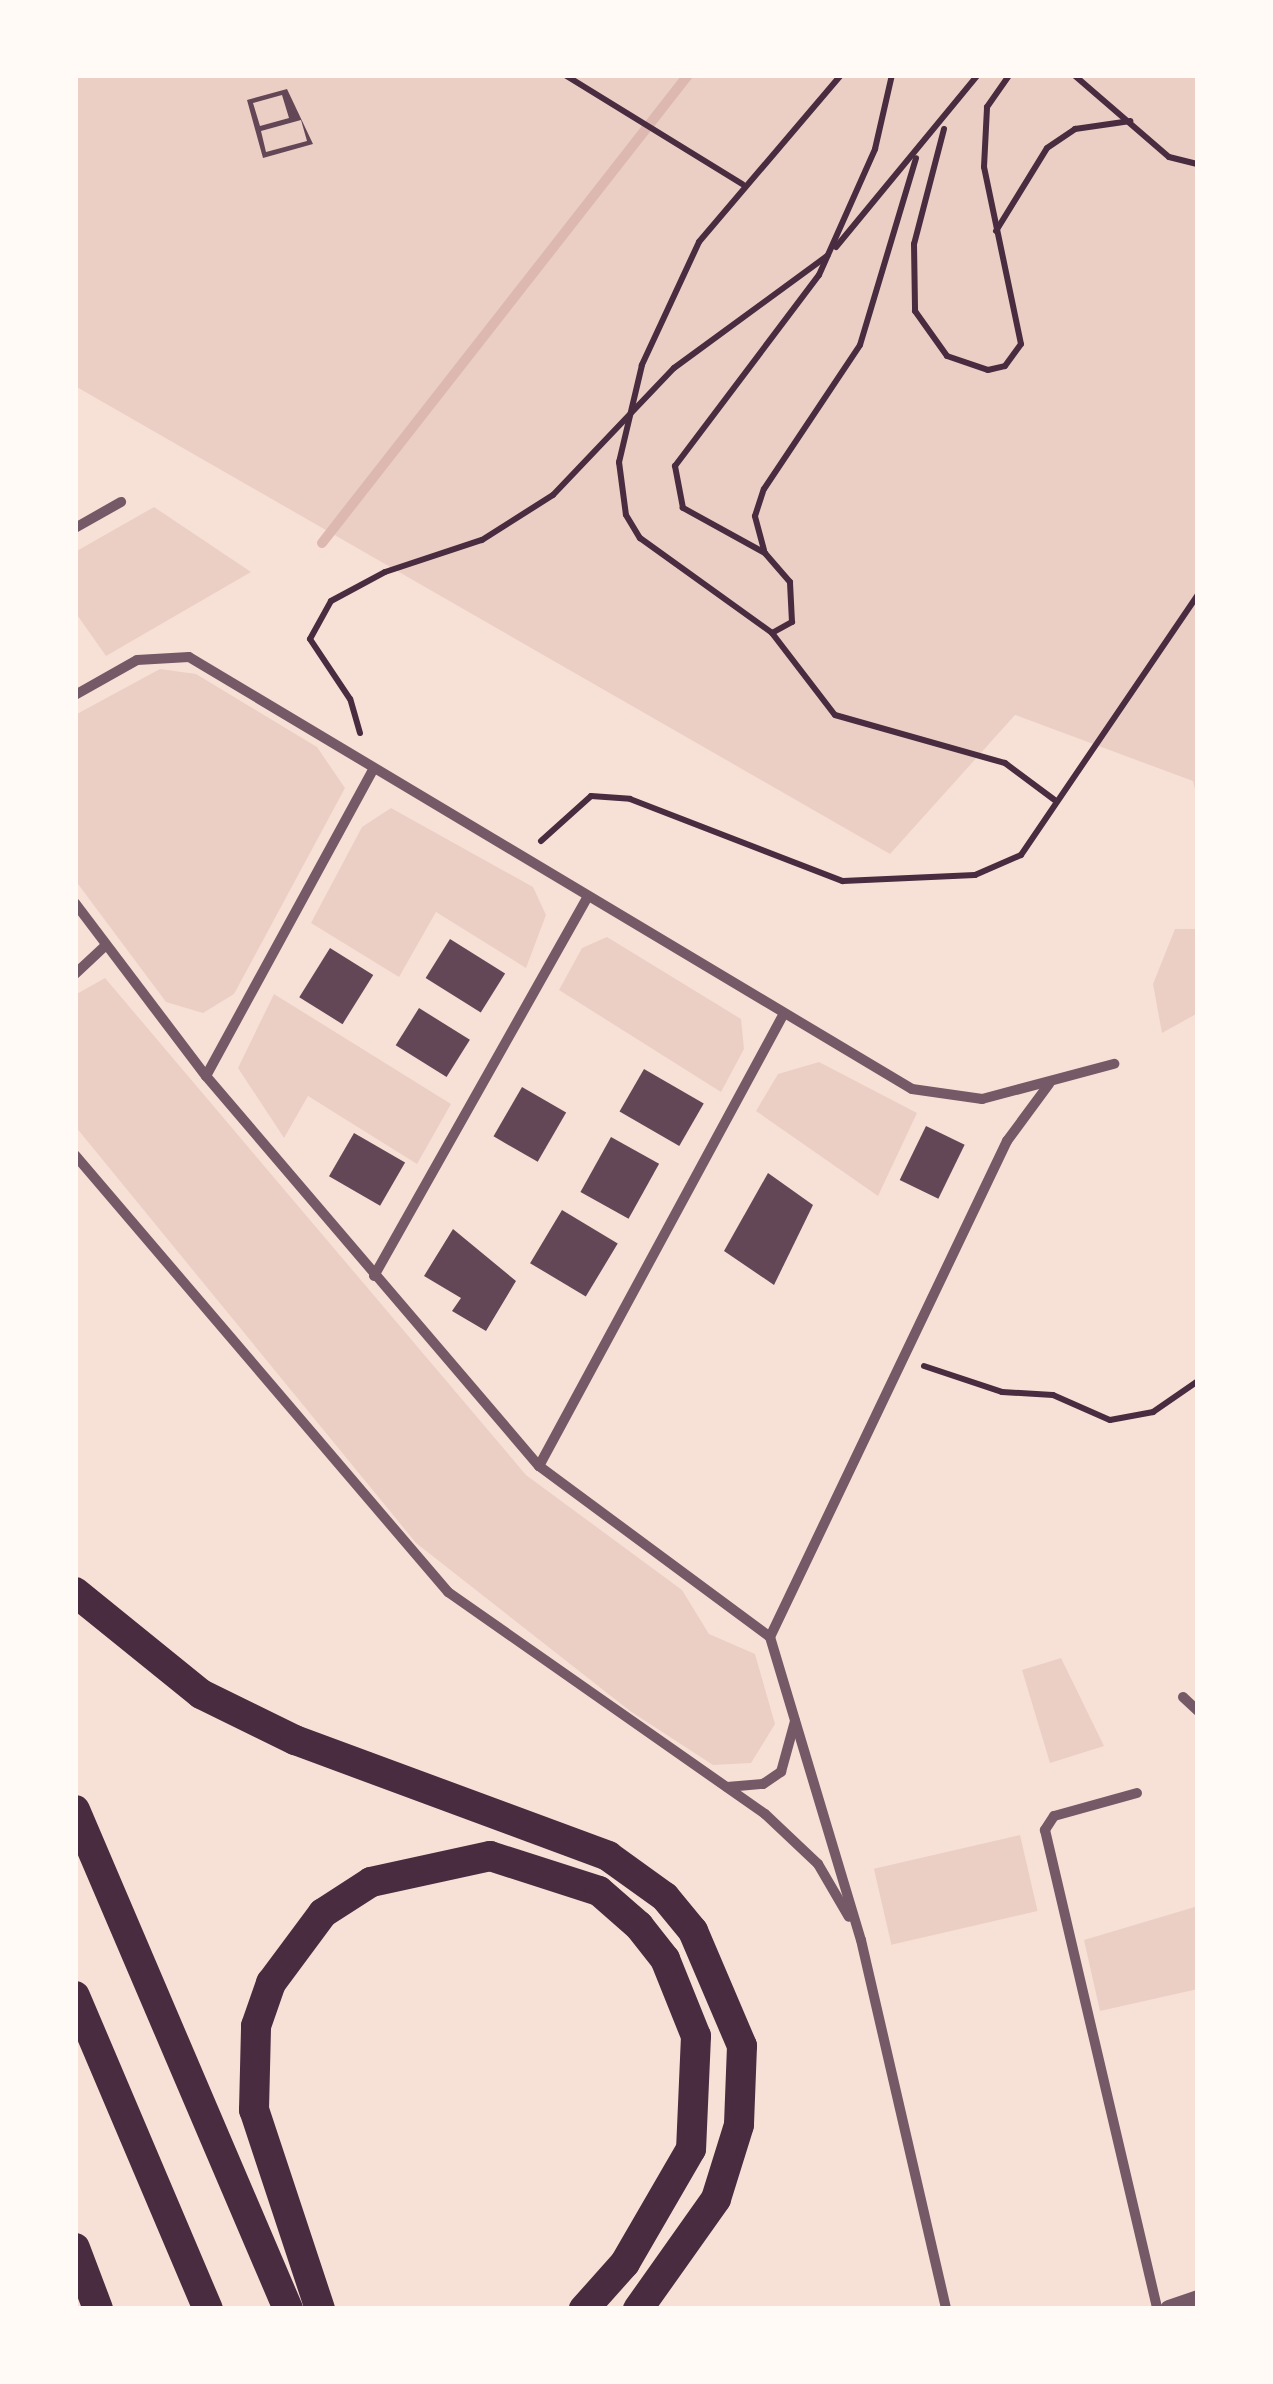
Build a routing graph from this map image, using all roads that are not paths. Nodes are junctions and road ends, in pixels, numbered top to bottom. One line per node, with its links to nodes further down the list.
1 (121, 502): 2 (street)
2 (75, 528)
3 (75, 695): 4 (street)
4 (373, 770): 5 (street); 11 (street)
5 (586, 899): 9 (street); 14 (street)
6 (75, 904): 7 (street)
7 (106, 945): 8 (street); 11 (street)
8 (75, 974)
9 (782, 1017): 12 (street); 15 (street)
10 (1114, 1064): 12 (street)
11 (206, 1076): 14 (street)
12 (1049, 1084): 17 (street)
13 (75, 1155): 21 (street)
14 (374, 1276): 15 (street)
15 (539, 1466): 17 (street)
16 (75, 1592): 33 (highway)
17 (770, 1637): 18 (street)
18 (792, 1695): 21 (street); 24 (street)
19 (1183, 1697): 20 (street)
20 (1198, 1711)
21 (722, 1786): 24 (street)
22 (1137, 1793): 35 (street)
23 (75, 1810): 30 (highway)
24 (861, 1940): 34 (street)
25 (75, 1996): 29 (highway)
26 (75, 2248): 28 (highway)
27 (1198, 2298): 36 (street)
28 (98, 2309)
29 (208, 2309)
30 (288, 2309)
31 (320, 2309): 32 (highway)
32 (584, 2309)
33 (638, 2309)
34 (946, 2309)
35 (1157, 2309)
36 (1168, 2309)

